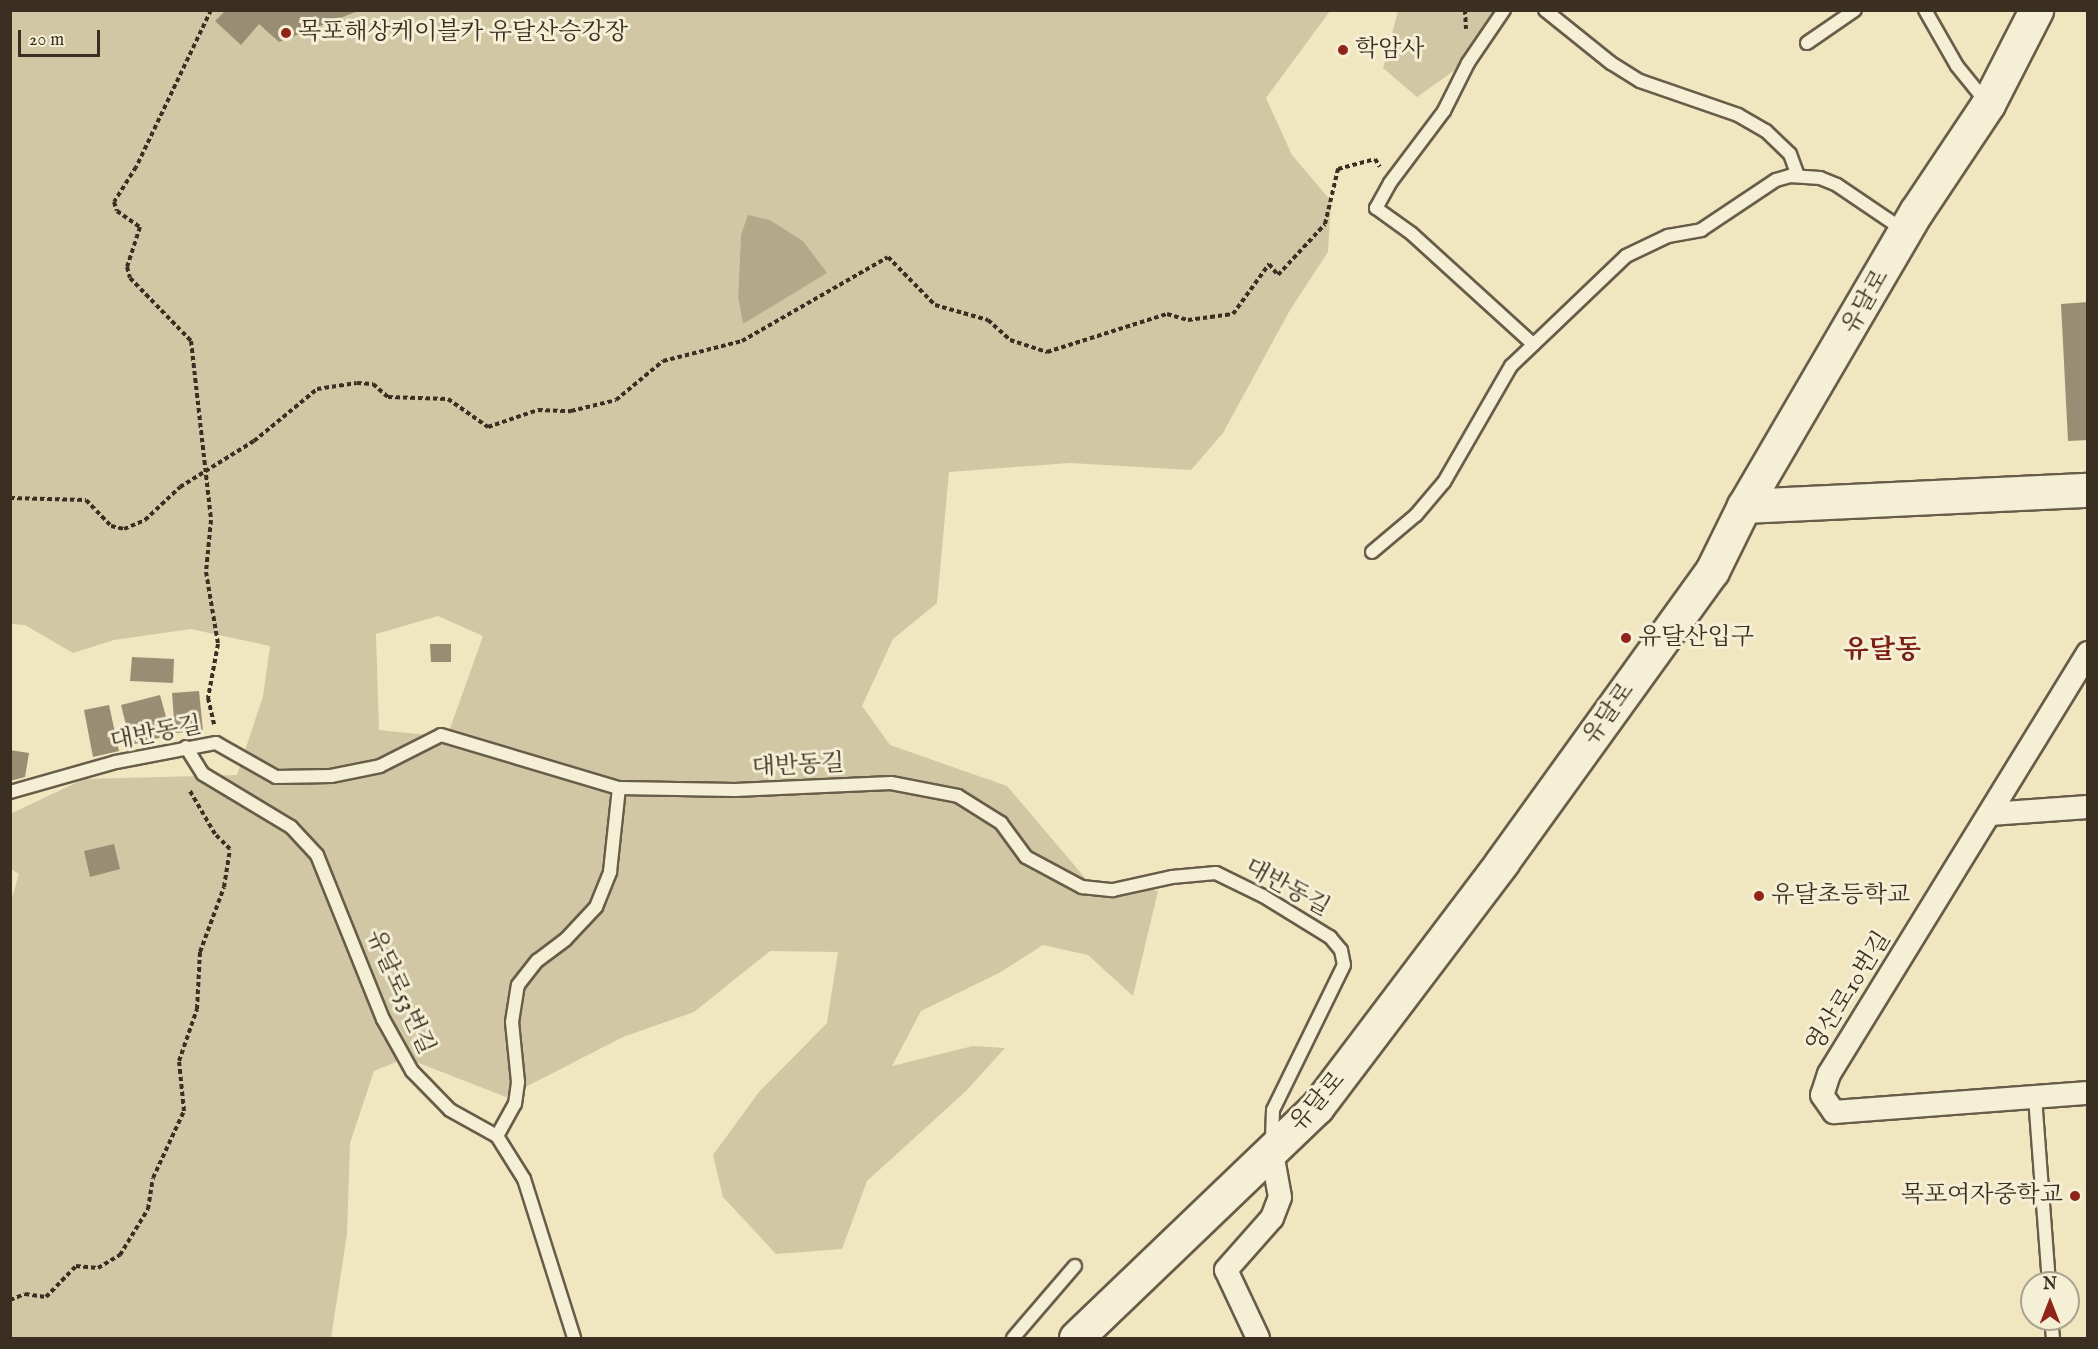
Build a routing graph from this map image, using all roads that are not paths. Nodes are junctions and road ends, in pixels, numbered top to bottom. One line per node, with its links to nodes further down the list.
1 (1504, 10): 10 (lane)
2 (1545, 10): 8 (lane)
3 (1855, 10): 6 (lane)
4 (1925, 10): 7 (lane)
5 (2037, 10): 7 (street, 유달로)
6 (1807, 43)
7 (1988, 104): 9 (street, 유달로)
8 (1798, 176): 9 (lane); 10 (lane)
9 (1906, 232): 12 (street, 유달로)
10 (1533, 344): 13 (lane)
11 (2088, 490): 12 (street)
12 (1744, 506): 23 (street, 유달로)
13 (1372, 552)
14 (2088, 653): 19 (street, 영산로10번길)
15 (186, 747): 16 (lane, 대반동길); 17 (lane, 대반동길); 22 (lane, 유달로53번길)
16 (619, 788): 22 (lane); 23 (lane, 대반동길)
17 (10, 792)
18 (2088, 807): 19 (street)
19 (1990, 813): 21 (street, 영산로10번길)
20 (2088, 1093): 21 (street, 영산로10번길)
21 (2035, 1096): 25 (lane)
22 (497, 1137): 26 (lane, 유달로53번길)
23 (1272, 1153): 28 (street, 유달로); 29 (street)
24 (1075, 1266): 27 (lane)
25 (2048, 1271)
26 (574, 1338)
27 (1013, 1338)
28 (1076, 1338)
29 (1258, 1338)

